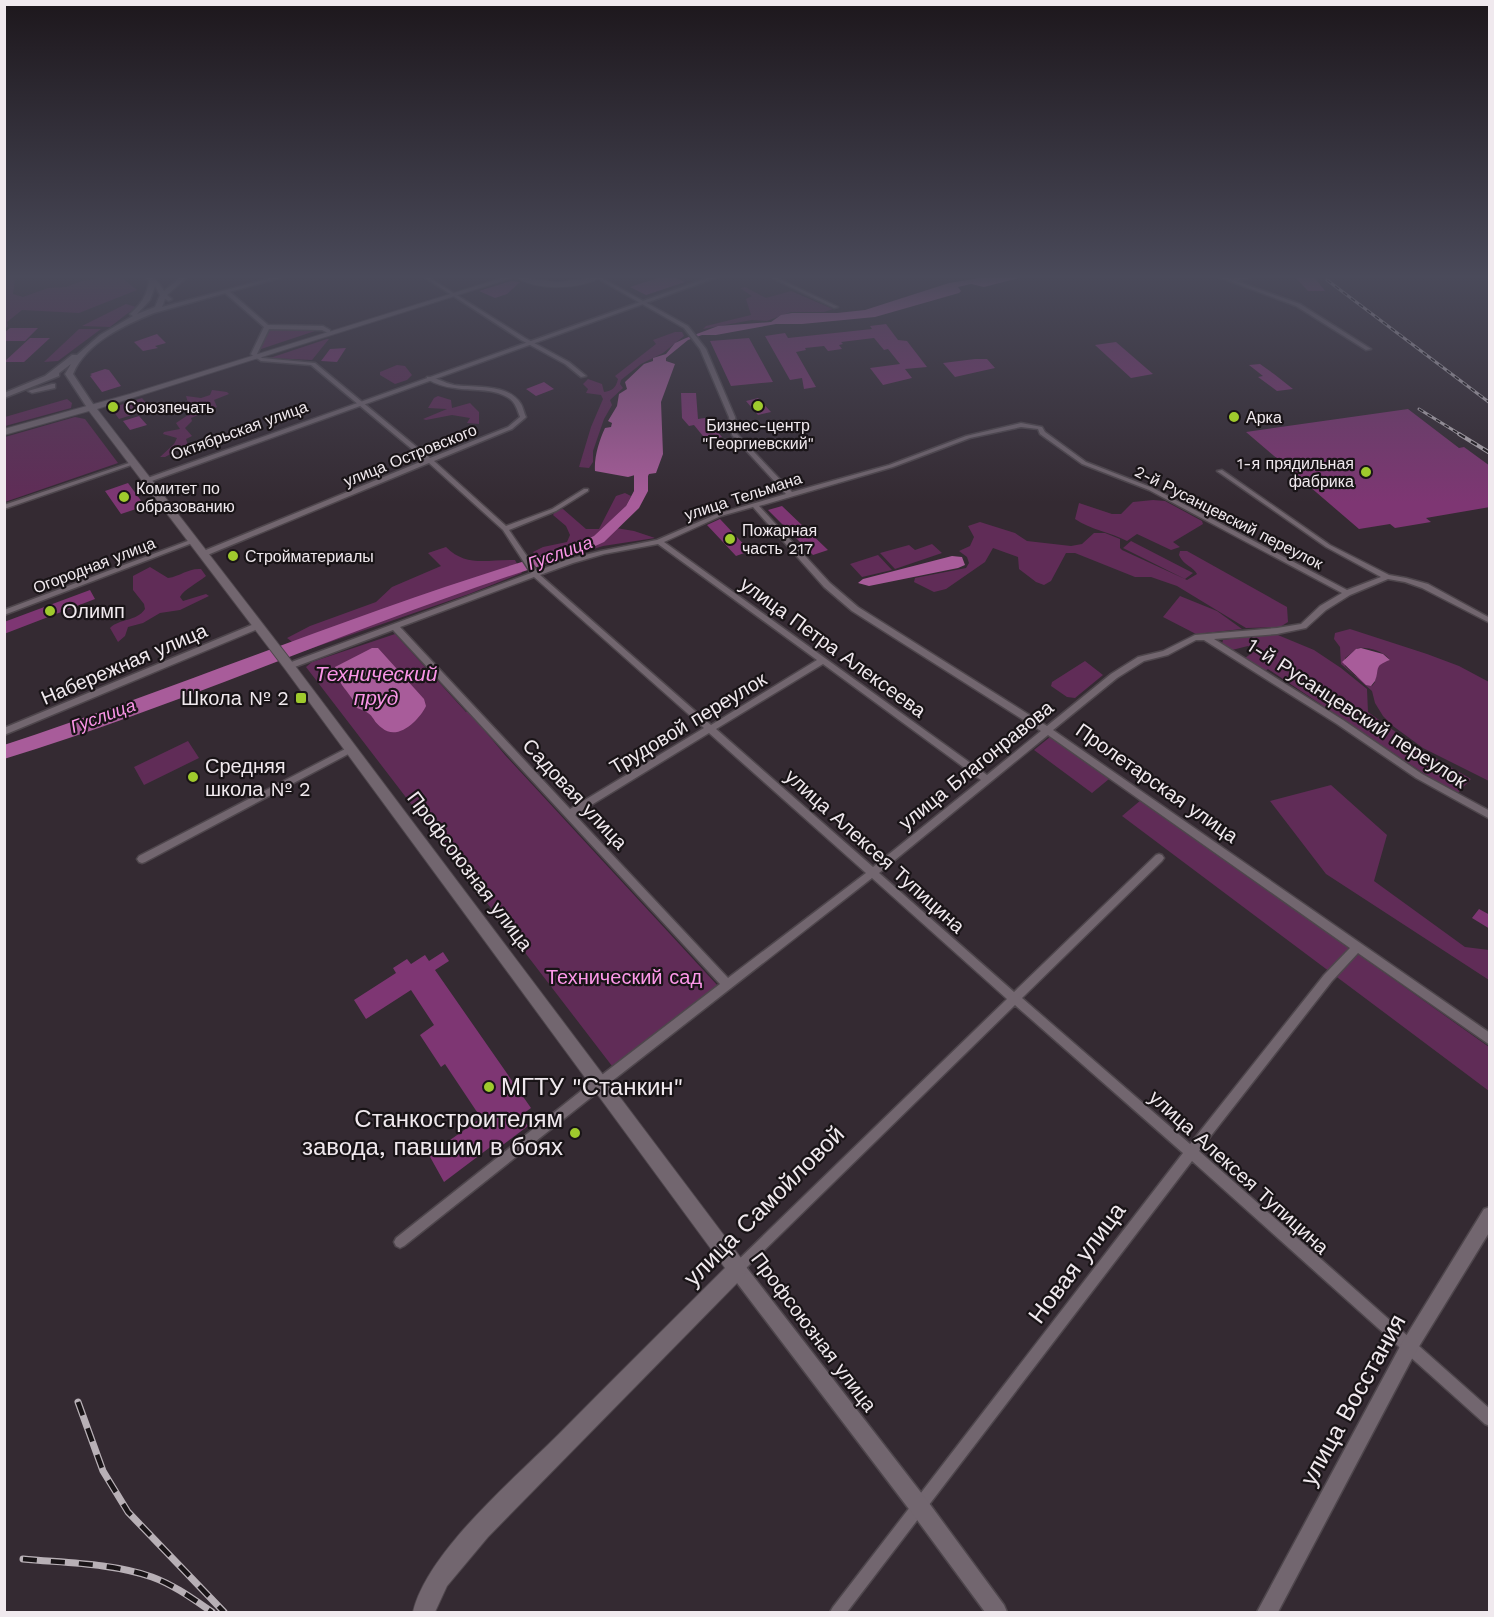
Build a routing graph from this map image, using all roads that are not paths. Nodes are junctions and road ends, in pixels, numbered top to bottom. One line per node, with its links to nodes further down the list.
1 (82, 352): 11 (street)
2 (86, 352): 13 (street)
3 (257, 352): 9 (street)
4 (266, 352): 9 (main road)
5 (267, 352): 9 (main road)
6 (501, 352): 12 (street, Октябрьская улица)
7 (548, 352): 10 (street)
8 (704, 352): 24 (street)
9 (256, 356): 15 (street, улица Алексея Тупицина); 16 (main road)
10 (583, 376)
11 (47, 378): 13 (street); 13 (street); 14 (street)
12 (429, 378): 15 (street, Октябрьская улица); 19 (street, улица Островского)
13 (63, 383): 14 (street); 16 (street, Профсоюзная улица)
14 (4, 396)
15 (360, 403): 19 (street, улица Алексея Тупицина); 22 (street, Октябрьская улица)
16 (91, 407): 18 (main road); 20 (main road, Профсоюзная улица)
17 (1040, 428): 24 (street, улица Тельмана); 33 (street, 2-й Русанцевский переулок)
18 (4, 432)
19 (431, 462): 27 (street, улица Алексея Тупицина); 30 (street, улица Островского)
20 (134, 463): 22 (main road, Профсоюзная улица); 26 (street)
21 (1220, 471): 32 (street)
22 (146, 480): 28 (main road, Профсоюзная улица)
23 (586, 490): 27 (street)
24 (790, 494): 25 (street, улица Тельмана)
25 (755, 505): 29 (street, улица Тельмана); 42 (street, Пролетарская улица)
26 (4, 507)
27 (505, 529): 31 (street, улица Алексея Тупицина)
28 (192, 541): 30 (main road, Профсоюзная улица); 34 (street, Огородная улица)
29 (659, 542): 31 (street, улица Тельмана); 39 (street, улица Петра Алексеева)
30 (203, 554): 36 (main road, Профсоюзная улица)
31 (533, 571): 37 (street, улица Тельмана); 41 (street, улица Алексея Тупицина)
32 (1387, 577): 33 (street, улица Благонравова); 35 (street)
33 (1347, 593): 38 (street, улица Благонравова)
34 (4, 613)
35 (1490, 621)
36 (257, 626): 40 (main road, Профсоюзная улица); 43 (street, Набережная улица)
37 (396, 628): 40 (street, улица Тельмана); 46 (street, Садовая улица)
38 (1207, 638): 42 (street, улица Благонравова); 47 (street, 1-й Русанцевский переулок)
39 (824, 660): 41 (street, Трудовой переулок); 45 (street, улица Петра Алексеева)
40 (286, 662): 44 (main road, Профсоюзная улица)
41 (710, 729): 46 (street, Трудовой переулок); 50 (street, улица Алексея Тупицина)
42 (1048, 730): 45 (street, улица Благонравова); 51 (street, Пролетарская улица)
43 (4, 732)
44 (351, 749): 49 (street); 55 (main road, Профсоюзная улица)
45 (988, 780): 50 (street, улица Благонравова)
46 (569, 814): 52 (street, Садовая улица)
47 (1490, 816)
48 (1159, 858): 53 (street, улица Самойловой)
49 (142, 859)
50 (872, 872): 52 (street, улица Благонравова); 53 (street, улица Алексея Тупицина)
51 (1358, 947): 54 (street, Пролетарская улица); 56 (street, Новая улица)
52 (728, 985): 55 (street, улица Благонравова)
53 (1015, 999): 56 (street, улица Алексея Тупицина); 59 (street, улица Самойловой)
54 (1490, 1040)
55 (601, 1084): 58 (street, улица Благонравова); 59 (main road, Профсоюзная улица)
56 (1191, 1152): 60 (street, улица Алексея Тупицина); 62 (street, Новая улица)
57 (1490, 1215): 60 (street, улица Восстания)
58 (400, 1242)
59 (737, 1269): 62 (street, Профсоюзная улица); 63 (main road, улица Самойловой)
60 (1409, 1347): 61 (street, улица Алексея Тупицина); 66 (street, улица Восстания)
61 (1490, 1419)
62 (918, 1506): 64 (street, Новая улица); 65 (street, Профсоюзная улица)
63 (425, 1610)
64 (838, 1612)
65 (997, 1612)
66 (1267, 1612)

